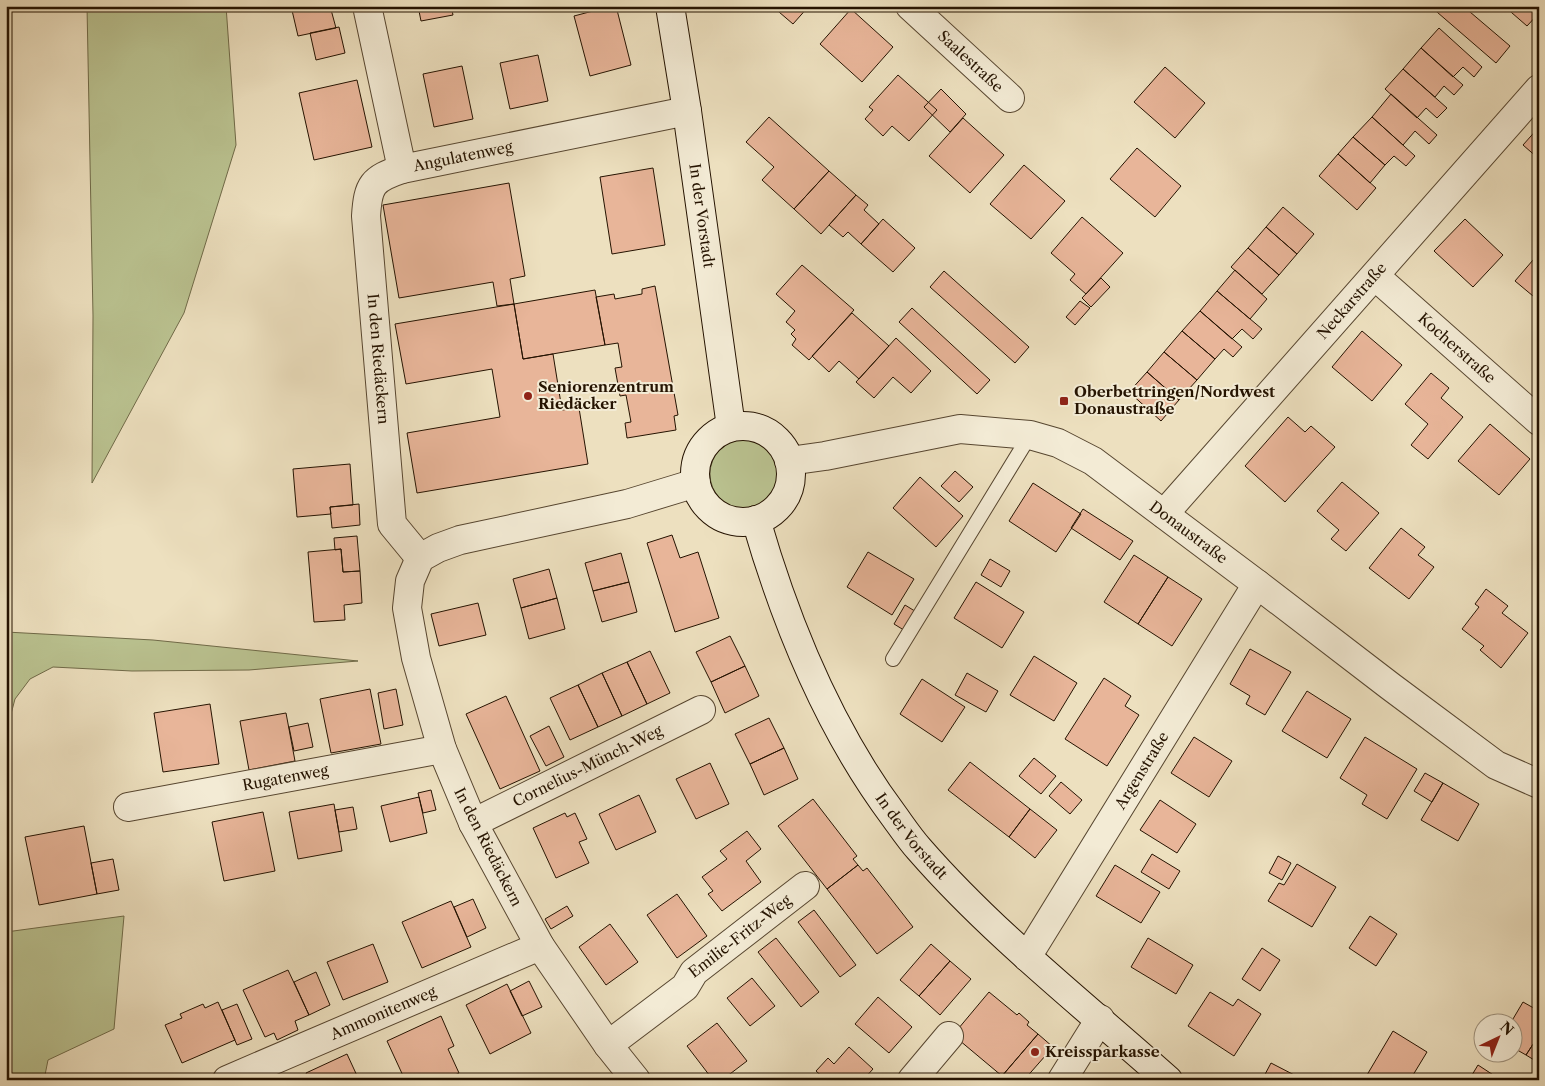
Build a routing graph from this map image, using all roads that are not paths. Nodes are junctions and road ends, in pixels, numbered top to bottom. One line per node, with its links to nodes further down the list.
1 (366, 6): 7 (street, Angulatenweg)
2 (670, 6): 6 (street, In der Vorstadt)
3 (910, 6): 5 (street, Saalestraße)
4 (1539, 89): 8 (street, Neckarstraße)
5 (1010, 98)
6 (687, 111): 7 (street, Angulatenweg); 10 (street, In der Vorstadt)
7 (402, 169): 16 (street, In den Riedäckern)
8 (1375, 276): 9 (street, Kocherstraße); 14 (street, Neckarstraße)
9 (1539, 421)
10 (731, 427): 12 (street); 13 (street)
11 (1030, 435): 12 (street, Donaustraße); 14 (street, Donaustraße); 18 (lane)
12 (789, 461): 15 (street)
13 (696, 483): 15 (street); 16 (street)
14 (1164, 514): 17 (street, Donaustraße)
15 (756, 520): 26 (street, In der Vorstadt)
16 (420, 558): 20 (street, In den Riedäckern)
17 (1257, 584): 21 (street, Donaustraße); 26 (street, Argenstraße)
18 (893, 659)
19 (701, 710): 23 (street, Cornelius-Münch-Weg)
20 (442, 749): 22 (street, Rugatenweg); 23 (street, In den Riedäckern)
21 (1539, 784)
22 (128, 807)
23 (473, 823): 25 (street, In den Riedäckern)
24 (805, 886): 29 (street, Emilie-Fritz-Weg)
25 (540, 946): 29 (street, In den Riedäckern); 30 (street, Ammonitenweg)
26 (1028, 957): 27 (street, In der Vorstadt)
27 (1100, 1020): 33 (street); 34 (street, In der Vorstadt)
28 (949, 1036): 32 (street)
29 (608, 1045): 31 (street, In den Riedäckern)
30 (227, 1080)
31 (636, 1080)
32 (912, 1080)
33 (1062, 1080)
34 (1168, 1080)

